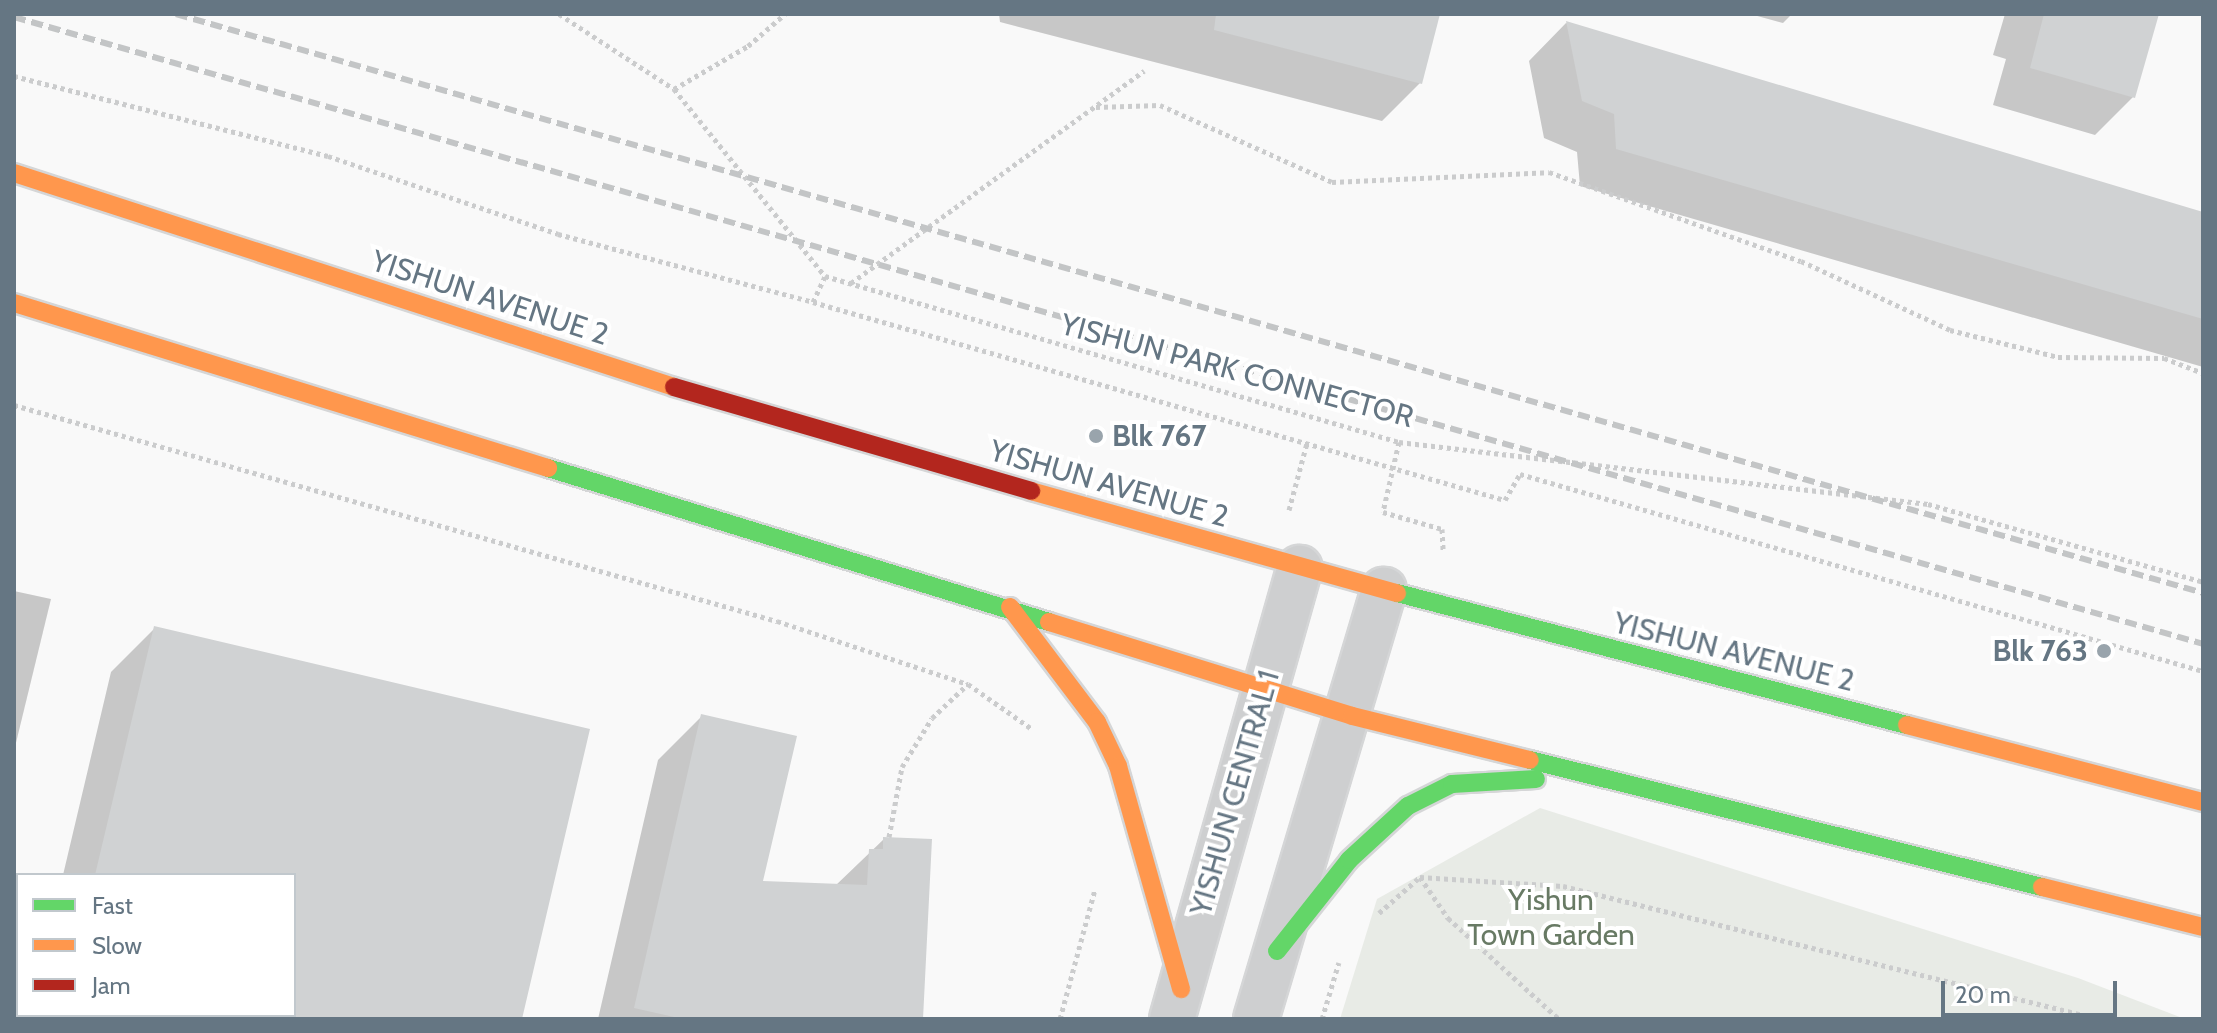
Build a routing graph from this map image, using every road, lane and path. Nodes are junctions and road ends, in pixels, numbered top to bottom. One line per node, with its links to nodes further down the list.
1 (559, 14): 5 (path)
2 (785, 14): 5 (path)
3 (1144, 71): 6 (path)
4 (14, 76): 10 (path)
5 (674, 89): 8 (path)
6 (1096, 107): 9 (path); 12 (path)
7 (14, 173): 17 (main road, YISHUN AVENUE 2)
8 (825, 276): 9 (path, YISHUN PARK CONNECTOR); 10 (path)
9 (850, 284): 14 (path, YISHUN PARK CONNECTOR)
10 (813, 302): 15 (path)
11 (14, 303): 21 (main road)
12 (2203, 373)
13 (14, 405): 23 (path)
14 (1399, 442): 16 (path); 18 (path, YISHUN PARK CONNECTOR)
15 (1307, 443): 16 (path); 17 (path)
16 (1392, 469): 20 (path); 22 (path)
17 (1287, 564): 19 (main road, YISHUN AVENUE 2); 24 (street, YISHUN CENTRAL 1)
18 (2203, 582)
19 (1384, 590): 20 (main road, YISHUN AVENUE 2); 25 (street)
20 (1434, 604): 28 (main road, YISHUN AVENUE 2)
21 (1010, 607): 24 (main road); 36 (main road)
22 (2203, 671)
23 (968, 684): 26 (path); 29 (path)
24 (1264, 689): 25 (main road); 36 (street, YISHUN CENTRAL 1)
25 (1352, 716): 27 (main road); 34 (street)
26 (1041, 742)
27 (1603, 783): 33 (main road); 34 (main road)
28 (2203, 802)
29 (889, 837)
30 (1096, 874): 38 (path)
31 (1420, 877): 32 (path); 37 (path); 43 (path)
32 (1367, 923)
33 (2203, 927)
34 (1277, 951): 39 (street)
35 (1341, 955): 40 (path)
36 (1176, 1004)
37 (1553, 1012): 41 (path); 42 (path)
38 (1060, 1019)
39 (1256, 1019)
40 (1322, 1019)
41 (1549, 1019)
42 (1559, 1019)
43 (2099, 1019)

